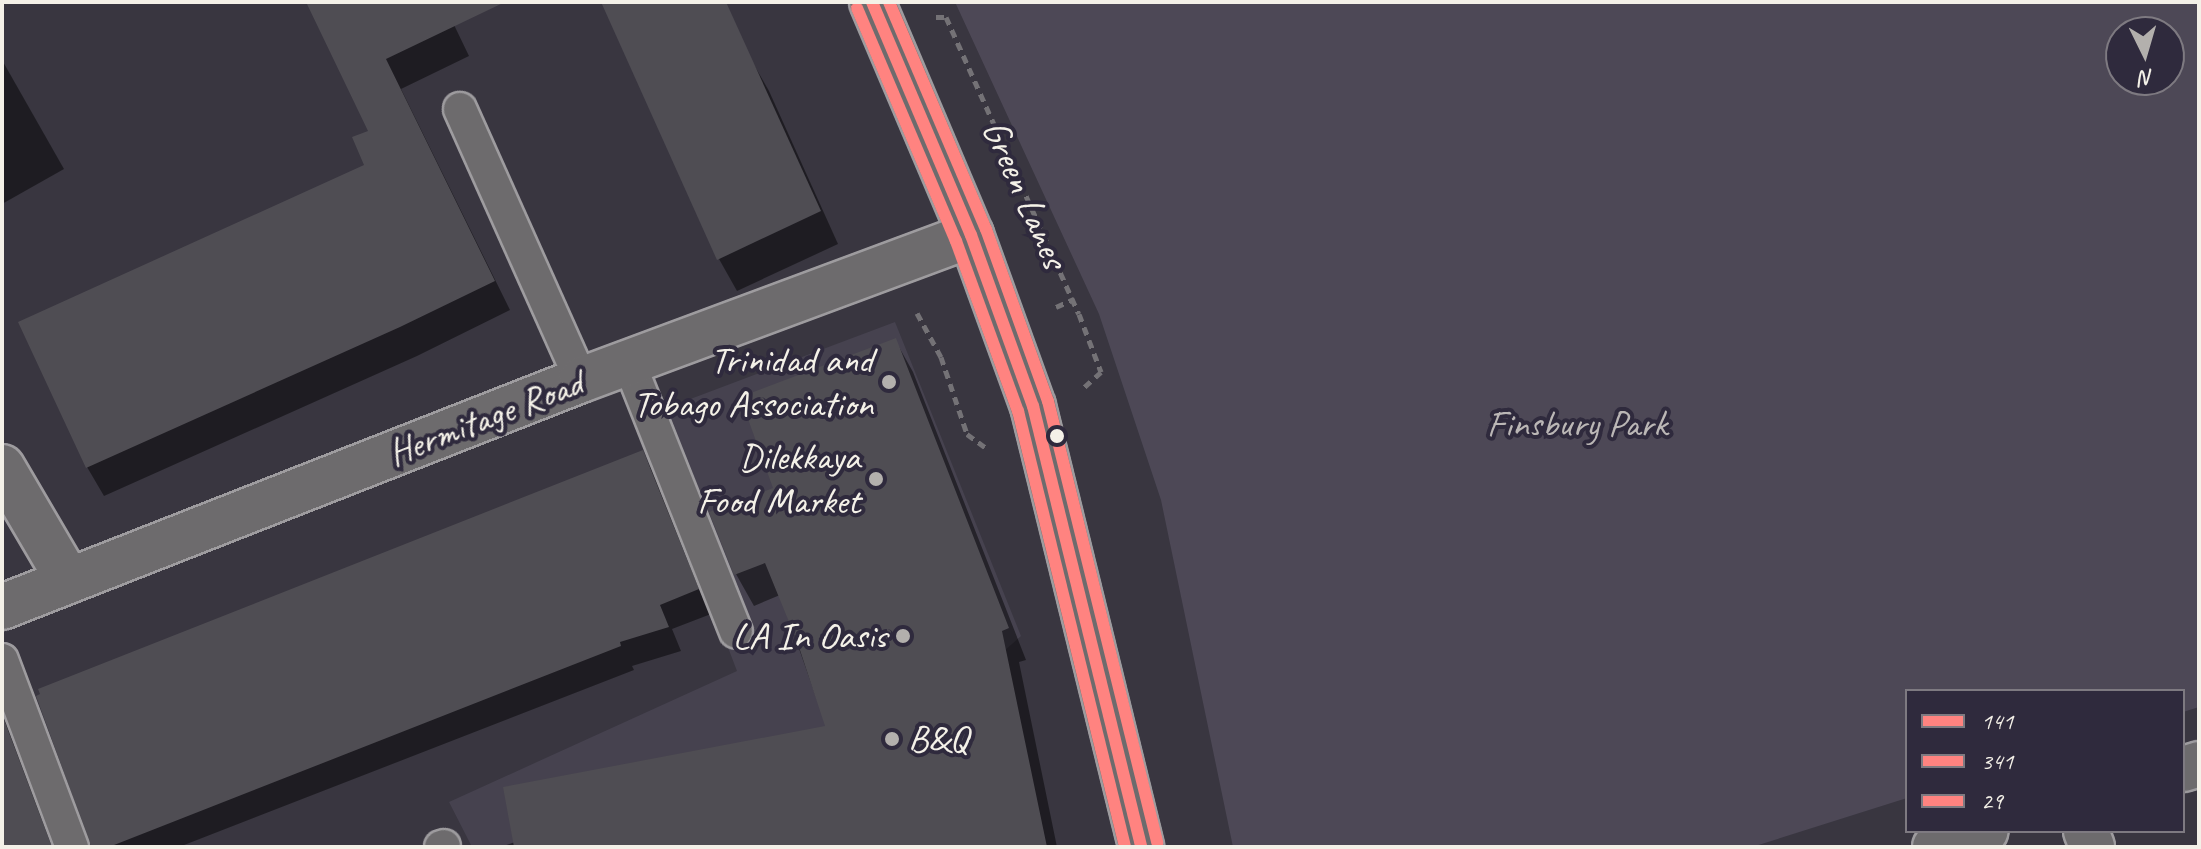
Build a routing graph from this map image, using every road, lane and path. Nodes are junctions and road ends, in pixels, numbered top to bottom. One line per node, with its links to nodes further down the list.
1 (872, 2): 4 (street, Green Lanes)
2 (946, 17): 5 (path, Green Lanes)
3 (460, 109): 12 (lane)
4 (971, 235): 10 (street, Hermitage Road); 21 (street, Green Lanes)
5 (1074, 299): 7 (path); 11 (path, Green Lanes)
6 (912, 304): 9 (path)
7 (1058, 306)
8 (949, 353): 9 (path)
9 (941, 357): 13 (path)
10 (629, 363): 12 (street, Hermitage Road); 17 (lane)
11 (1101, 372)
12 (581, 380): 15 (street, Hermitage Road)
13 (967, 434)
14 (2, 467): 15 (street)
15 (69, 581): 16 (street, Hermitage Road)
16 (2, 607)
17 (736, 632)
18 (2, 660): 20 (lane)
19 (1980, 833): 22 (street)
20 (72, 847)
21 (1141, 847)
22 (1935, 847)

